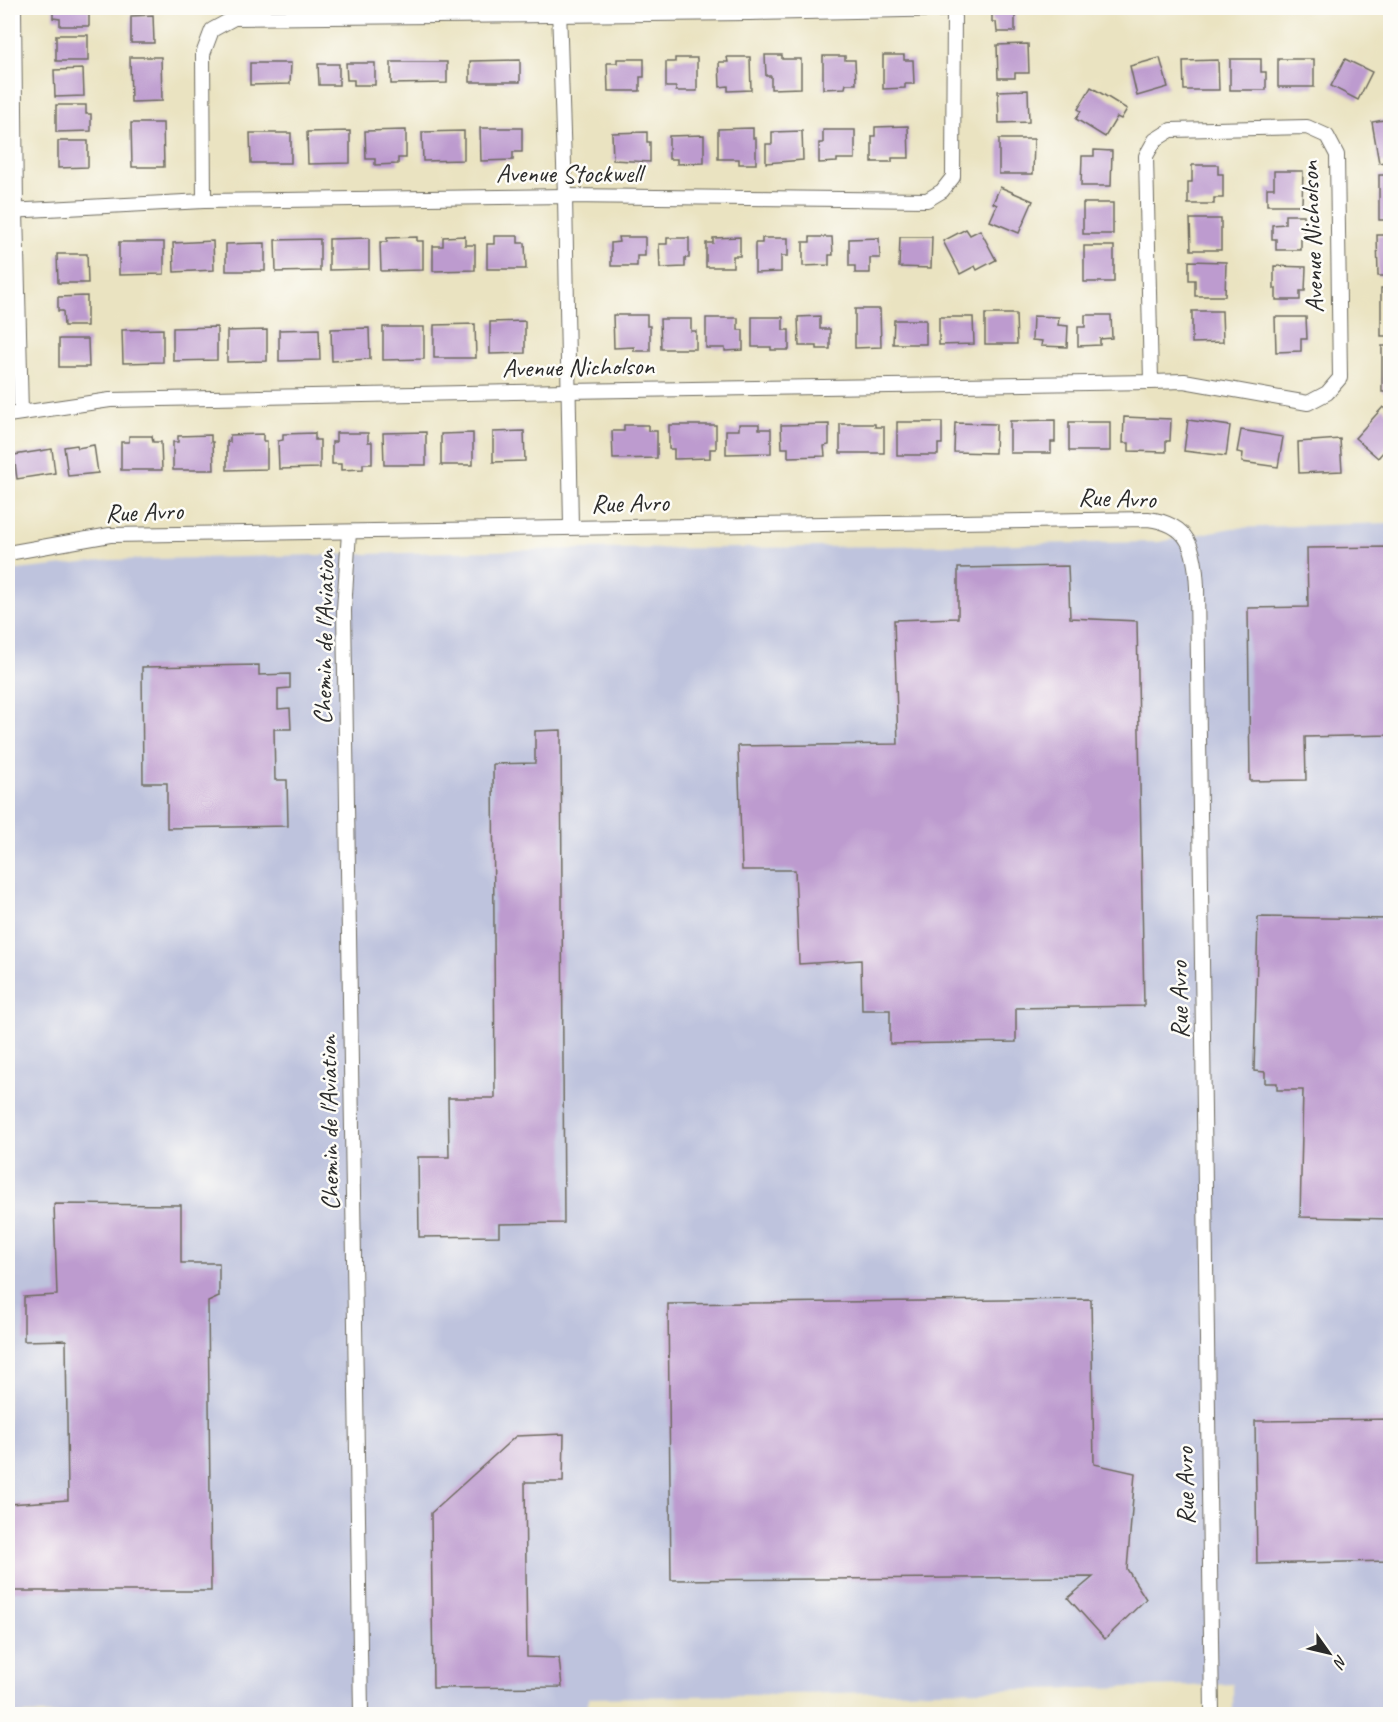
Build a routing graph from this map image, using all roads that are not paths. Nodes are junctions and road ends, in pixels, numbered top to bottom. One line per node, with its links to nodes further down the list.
1 (14, 8): 7 (street)
2 (954, 8): 3 (street); 5 (street, Avenue Stockwell)
3 (749, 10): 4 (street)
4 (559, 11): 5 (street); 6 (street)
5 (565, 196): 6 (street, Avenue Stockwell); 9 (street)
6 (204, 201): 7 (street, Avenue Stockwell)
7 (12, 211): 10 (street)
8 (1151, 382): 8 (street, Avenue Nicholson); 9 (street, Avenue Nicholson)
9 (567, 391): 10 (street, Avenue Nicholson); 11 (street)
10 (14, 414)
11 (571, 527): 12 (street, Rue Avro); 15 (street, Rue Avro)
12 (349, 532): 13 (street, Rue Avro); 14 (street, Chemin de l'Aviation)
13 (8, 553)
14 (361, 1714)
15 (1212, 1714)

